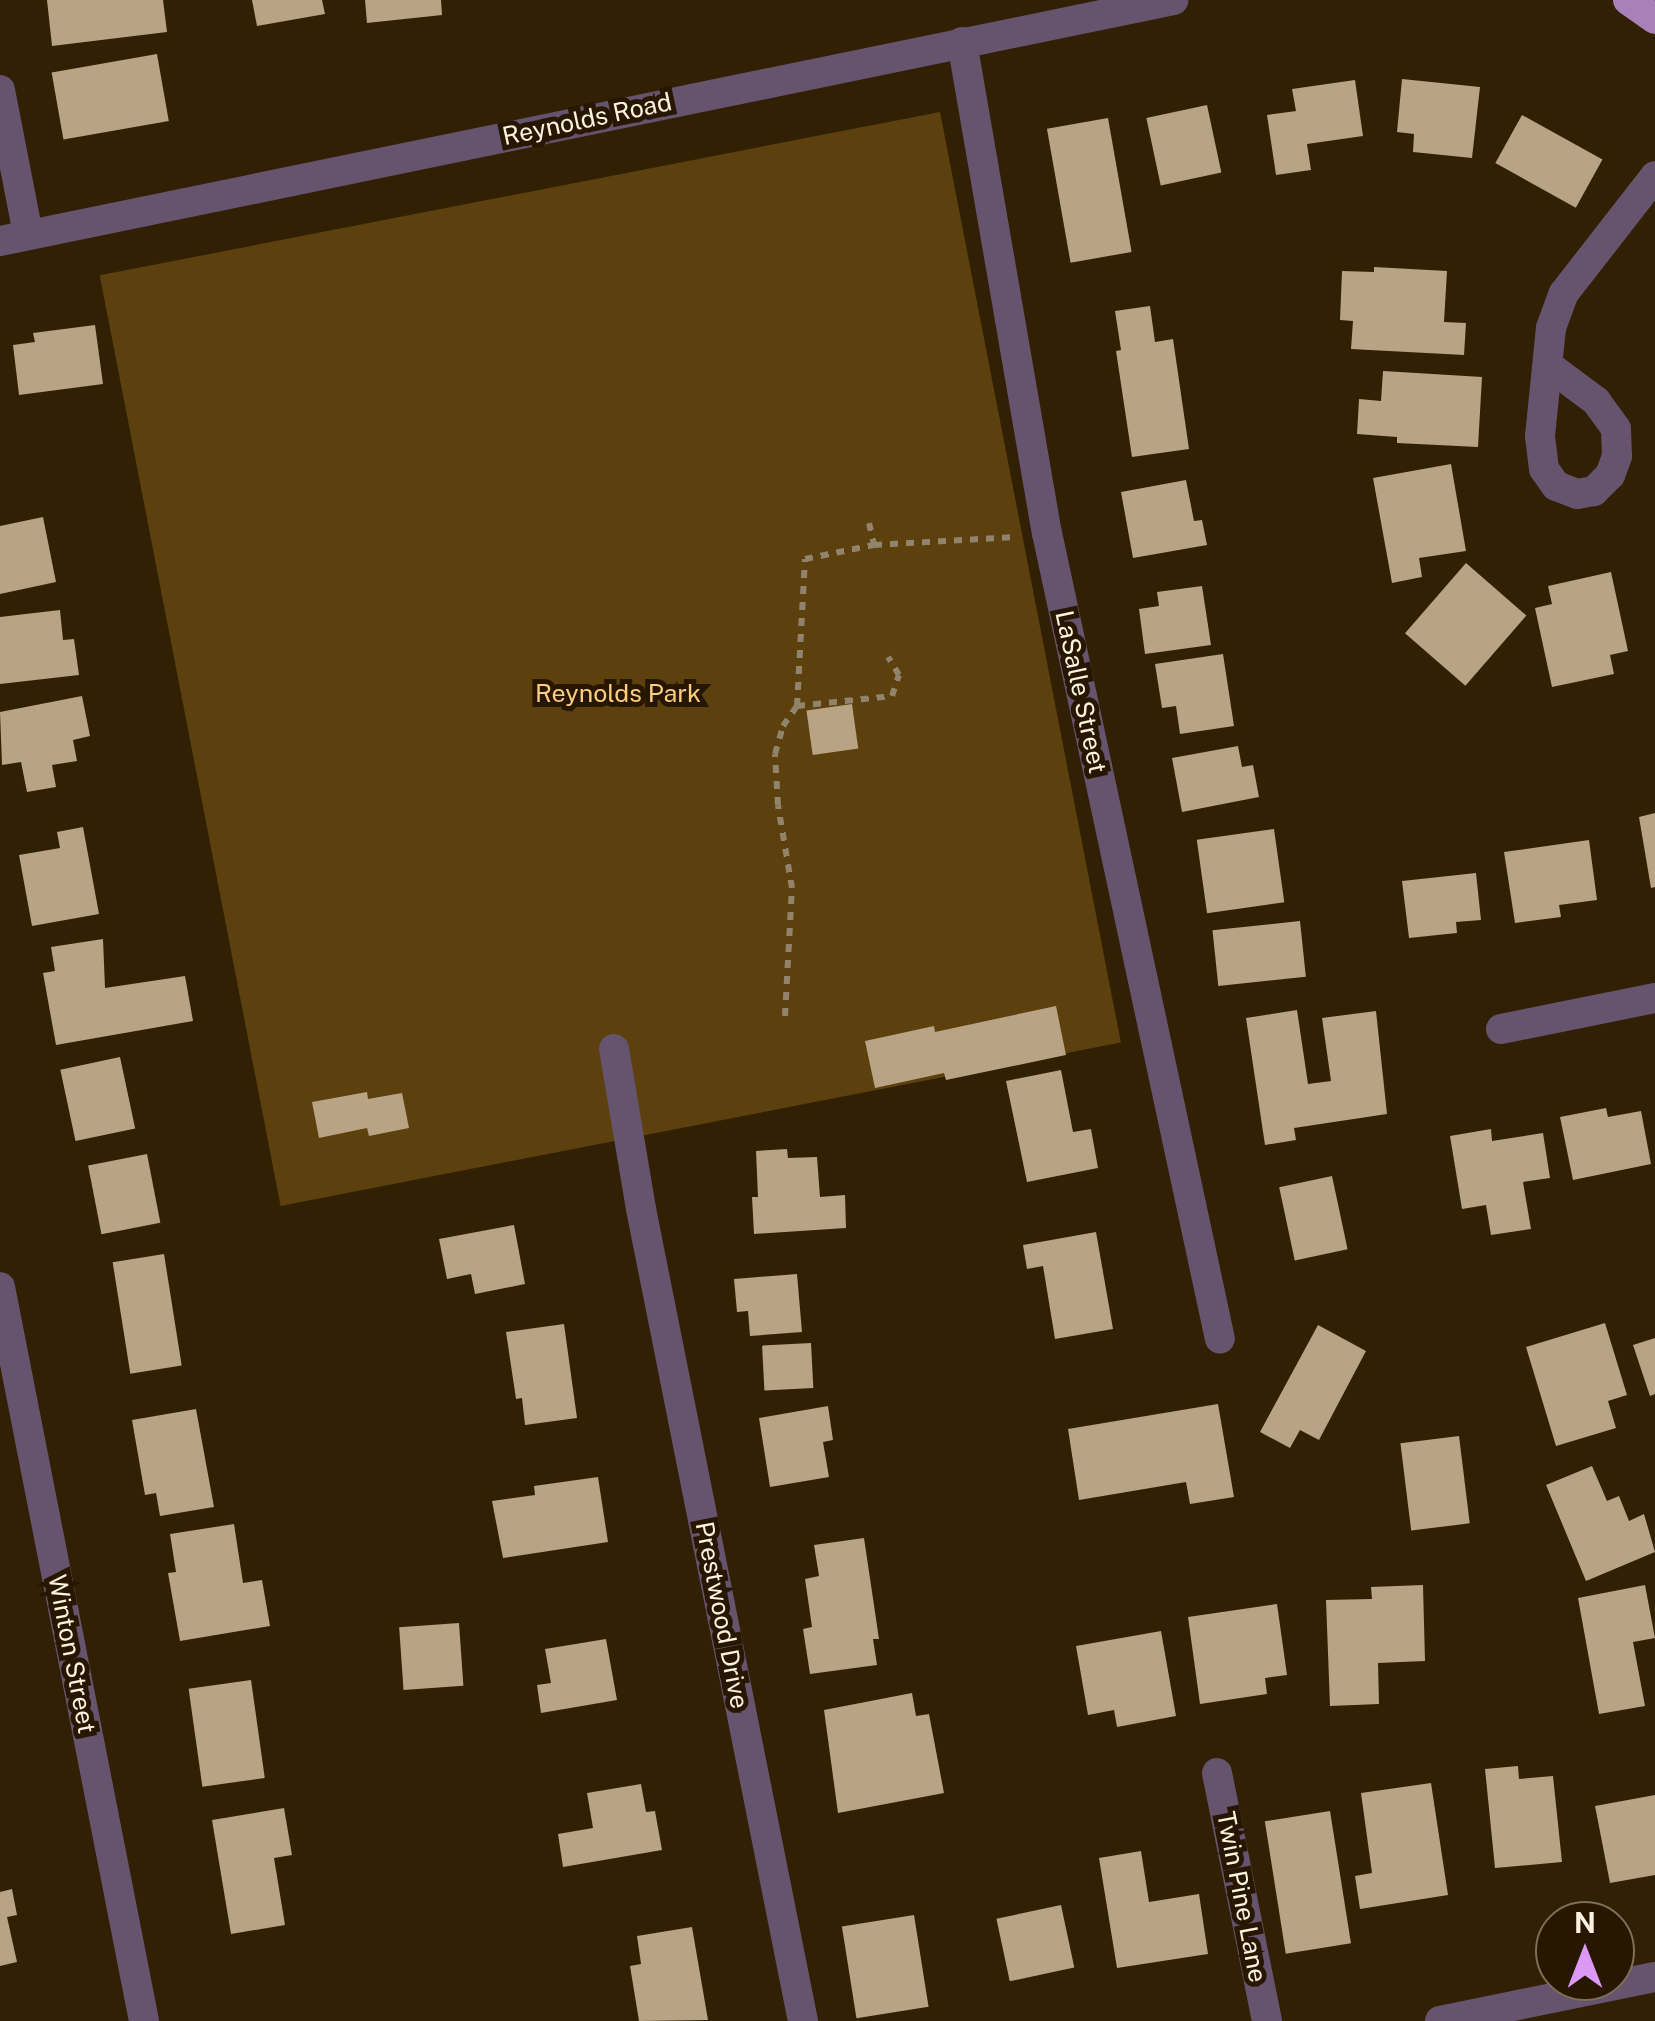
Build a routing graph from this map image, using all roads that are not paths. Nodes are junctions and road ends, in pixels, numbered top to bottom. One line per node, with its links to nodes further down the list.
1 (1174, 0): 4 (street, Reynolds Road)
2 (1628, 0): 3 (main road)
3 (1655, 19)
4 (962, 42): 7 (street, Reynolds Road); 13 (street, LaSalle Street)
5 (0, 90): 7 (street)
6 (1655, 176): 8 (street)
7 (14, 238)
8 (1549, 366)
9 (1655, 998): 10 (street)
10 (1501, 1029)
11 (614, 1050): 17 (street, Prestwood Drive)
12 (0, 1287): 16 (street, Winton Street)
13 (1220, 1339)
14 (1217, 1773): 18 (street, Twin Pine Lane)
15 (1655, 1977): 19 (street)
16 (144, 2021)
17 (803, 2021)
18 (1267, 2021)
19 (1440, 2021)

